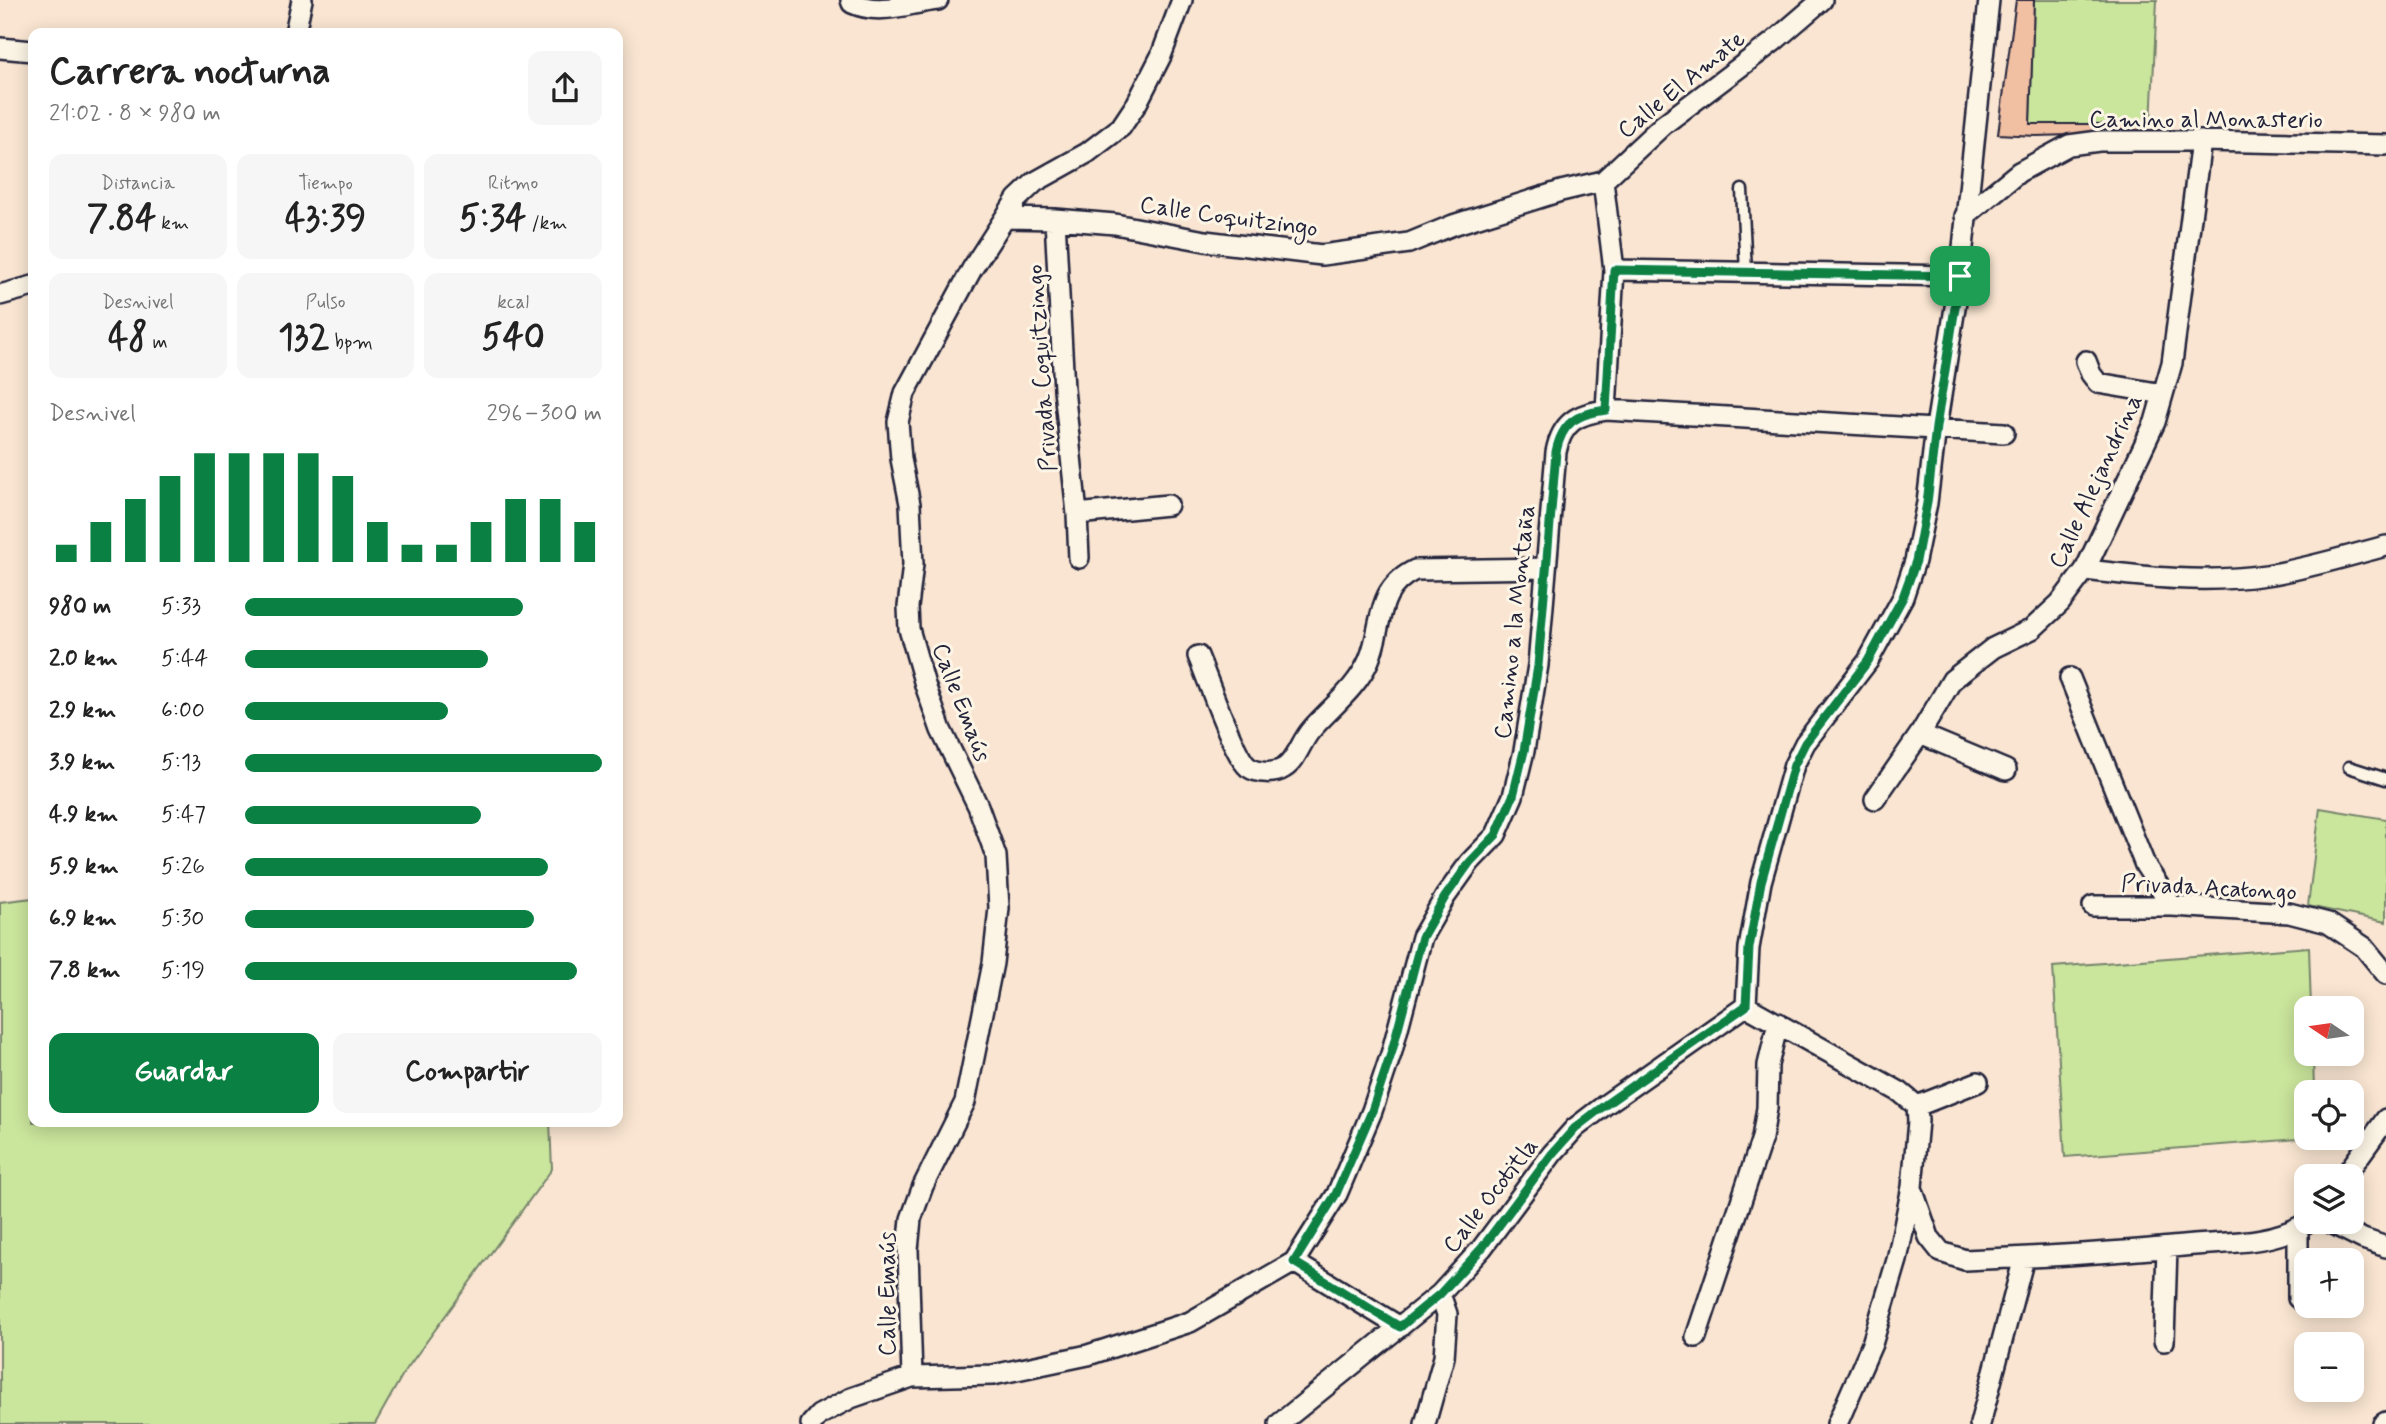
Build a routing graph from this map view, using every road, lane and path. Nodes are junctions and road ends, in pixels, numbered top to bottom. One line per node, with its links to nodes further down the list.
1 (302, 0): 7 (street)
2 (938, 0): 6 (street)
3 (1182, 0): 15 (street, Calle Emaús)
4 (1822, 0): 12 (street, Calle El Amate)
5 (1989, 0): 14 (street)
6 (851, 1)
7 (296, 28)
8 (0, 48): 9 (street)
9 (28, 51)
10 (2202, 141): 11 (street, Camino al Monasterio); 14 (street, Camino al Monasterio); 23 (street, Calle Alejandrina)
11 (2386, 145)
12 (1603, 181): 16 (street, Calle Coquitzingo); 17 (street)
13 (1742, 190): 18 (lane)
14 (1965, 216): 19 (street)
15 (1005, 218): 16 (street, Calle Coquitzingo); 60 (street, Calle Emaús)
16 (1055, 219): 28 (street, Privada Coquitzingo)
17 (1614, 270): 18 (street); 24 (street)
18 (1746, 272): 19 (street)
19 (1960, 276): 25 (street)
20 (28, 287): 21 (street)
21 (0, 295)
22 (2086, 361): 23 (street)
23 (2163, 394): 32 (street, Calle Alejandrina)
24 (1606, 410): 25 (street, Camino a la Montaña); 31 (street, Camino a la Montaña)
25 (1936, 427): 26 (street, Camino a la Montaña); 43 (street)
26 (2004, 433)
27 (1168, 505): 28 (street)
28 (1077, 514): 30 (street, Privada Coquitzingo)
29 (2386, 546): 32 (street)
30 (1079, 558)
31 (1546, 568): 33 (street); 55 (street, Camino a la Montaña)
32 (2085, 570): 35 (street, Calle Alejandrina)
33 (1198, 656)
34 (2070, 678): 41 (street)
35 (1920, 734): 37 (street); 39 (street, Calle Alejandrina)
36 (2349, 767): 38 (lane)
37 (2006, 770)
38 (2386, 779)
39 (1875, 799)
40 (2093, 906): 41 (street, Privada Acatongo)
41 (2172, 906): 42 (street, Privada Acatongo)
42 (2386, 974)
43 (1746, 1006): 44 (street); 56 (street, Calle Ocotitla)
44 (1778, 1023): 46 (street); 58 (street)
45 (1978, 1082): 46 (street)
46 (1917, 1106): 49 (street)
47 (2386, 1119): 48 (street)
48 (2354, 1164)
49 (1912, 1187): 54 (street); 64 (street)
50 (2294, 1228): 53 (street)
51 (2352, 1234): 52 (street)
52 (2386, 1247)
53 (2167, 1248): 54 (street); 59 (street)
54 (2024, 1258): 65 (street)
55 (1294, 1262): 57 (street); 60 (street, Camino a la Montaña)
56 (1440, 1294): 57 (street, Calle Ocotitla); 63 (street)
57 (1400, 1327): 62 (street, Calle Ocotitla)
58 (1696, 1337)
59 (2164, 1341)
60 (912, 1377): 61 (street, Camino a la Montaña)
61 (811, 1424)
62 (1279, 1424)
63 (1425, 1424)
64 (1837, 1424)
65 (1980, 1424)

